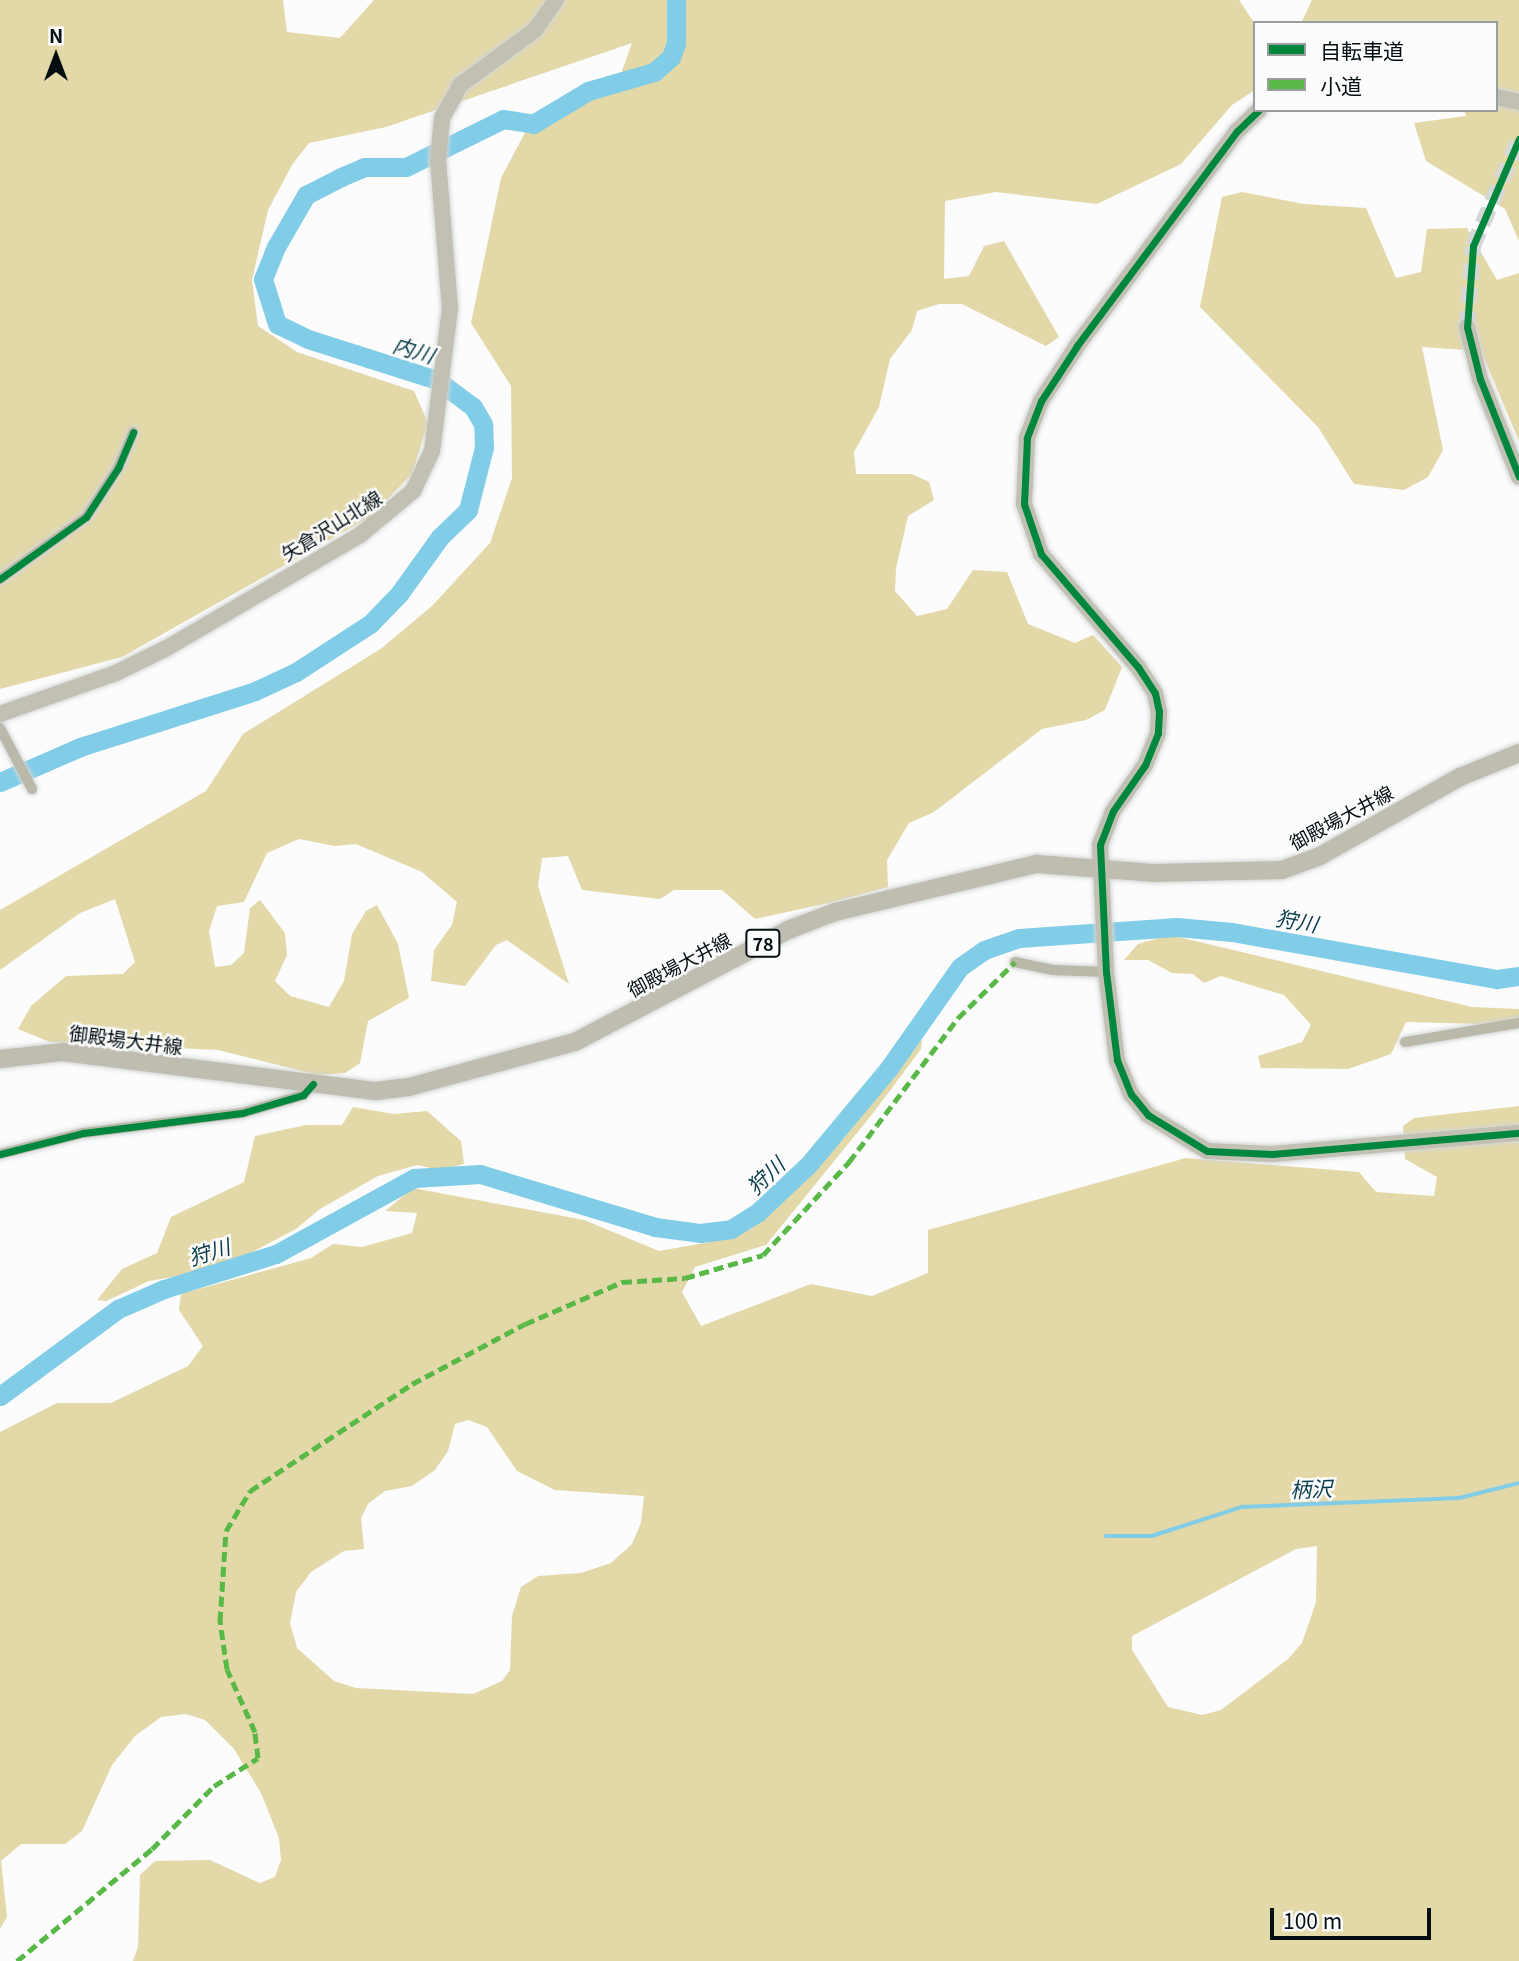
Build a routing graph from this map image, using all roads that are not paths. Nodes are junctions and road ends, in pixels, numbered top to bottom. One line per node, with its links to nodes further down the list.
1 (556, 0): 9 (street, 矢倉沢山北線)
2 (1498, 97): 3 (street)
3 (1519, 102)
4 (1257, 112): 13 (street)
5 (1467, 327): 7 (street)
6 (133, 432): 8 (street)
7 (1519, 477)
8 (0, 579)
9 (0, 714)
10 (2, 732): 12 (street)
11 (1519, 753): 13 (main road, 御殿場大井線 / 78)
12 (32, 789)
13 (1100, 868): 15 (street); 19 (main road, 御殿場大井線 / 78)
14 (1015, 962): 15 (street)
15 (1105, 964): 20 (street)
16 (1519, 1023): 17 (street)
17 (1405, 1042)
18 (0, 1059): 19 (main road, 御殿場大井線 / 78)
19 (313, 1084): 21 (street)
20 (1519, 1133)
21 (0, 1154)

